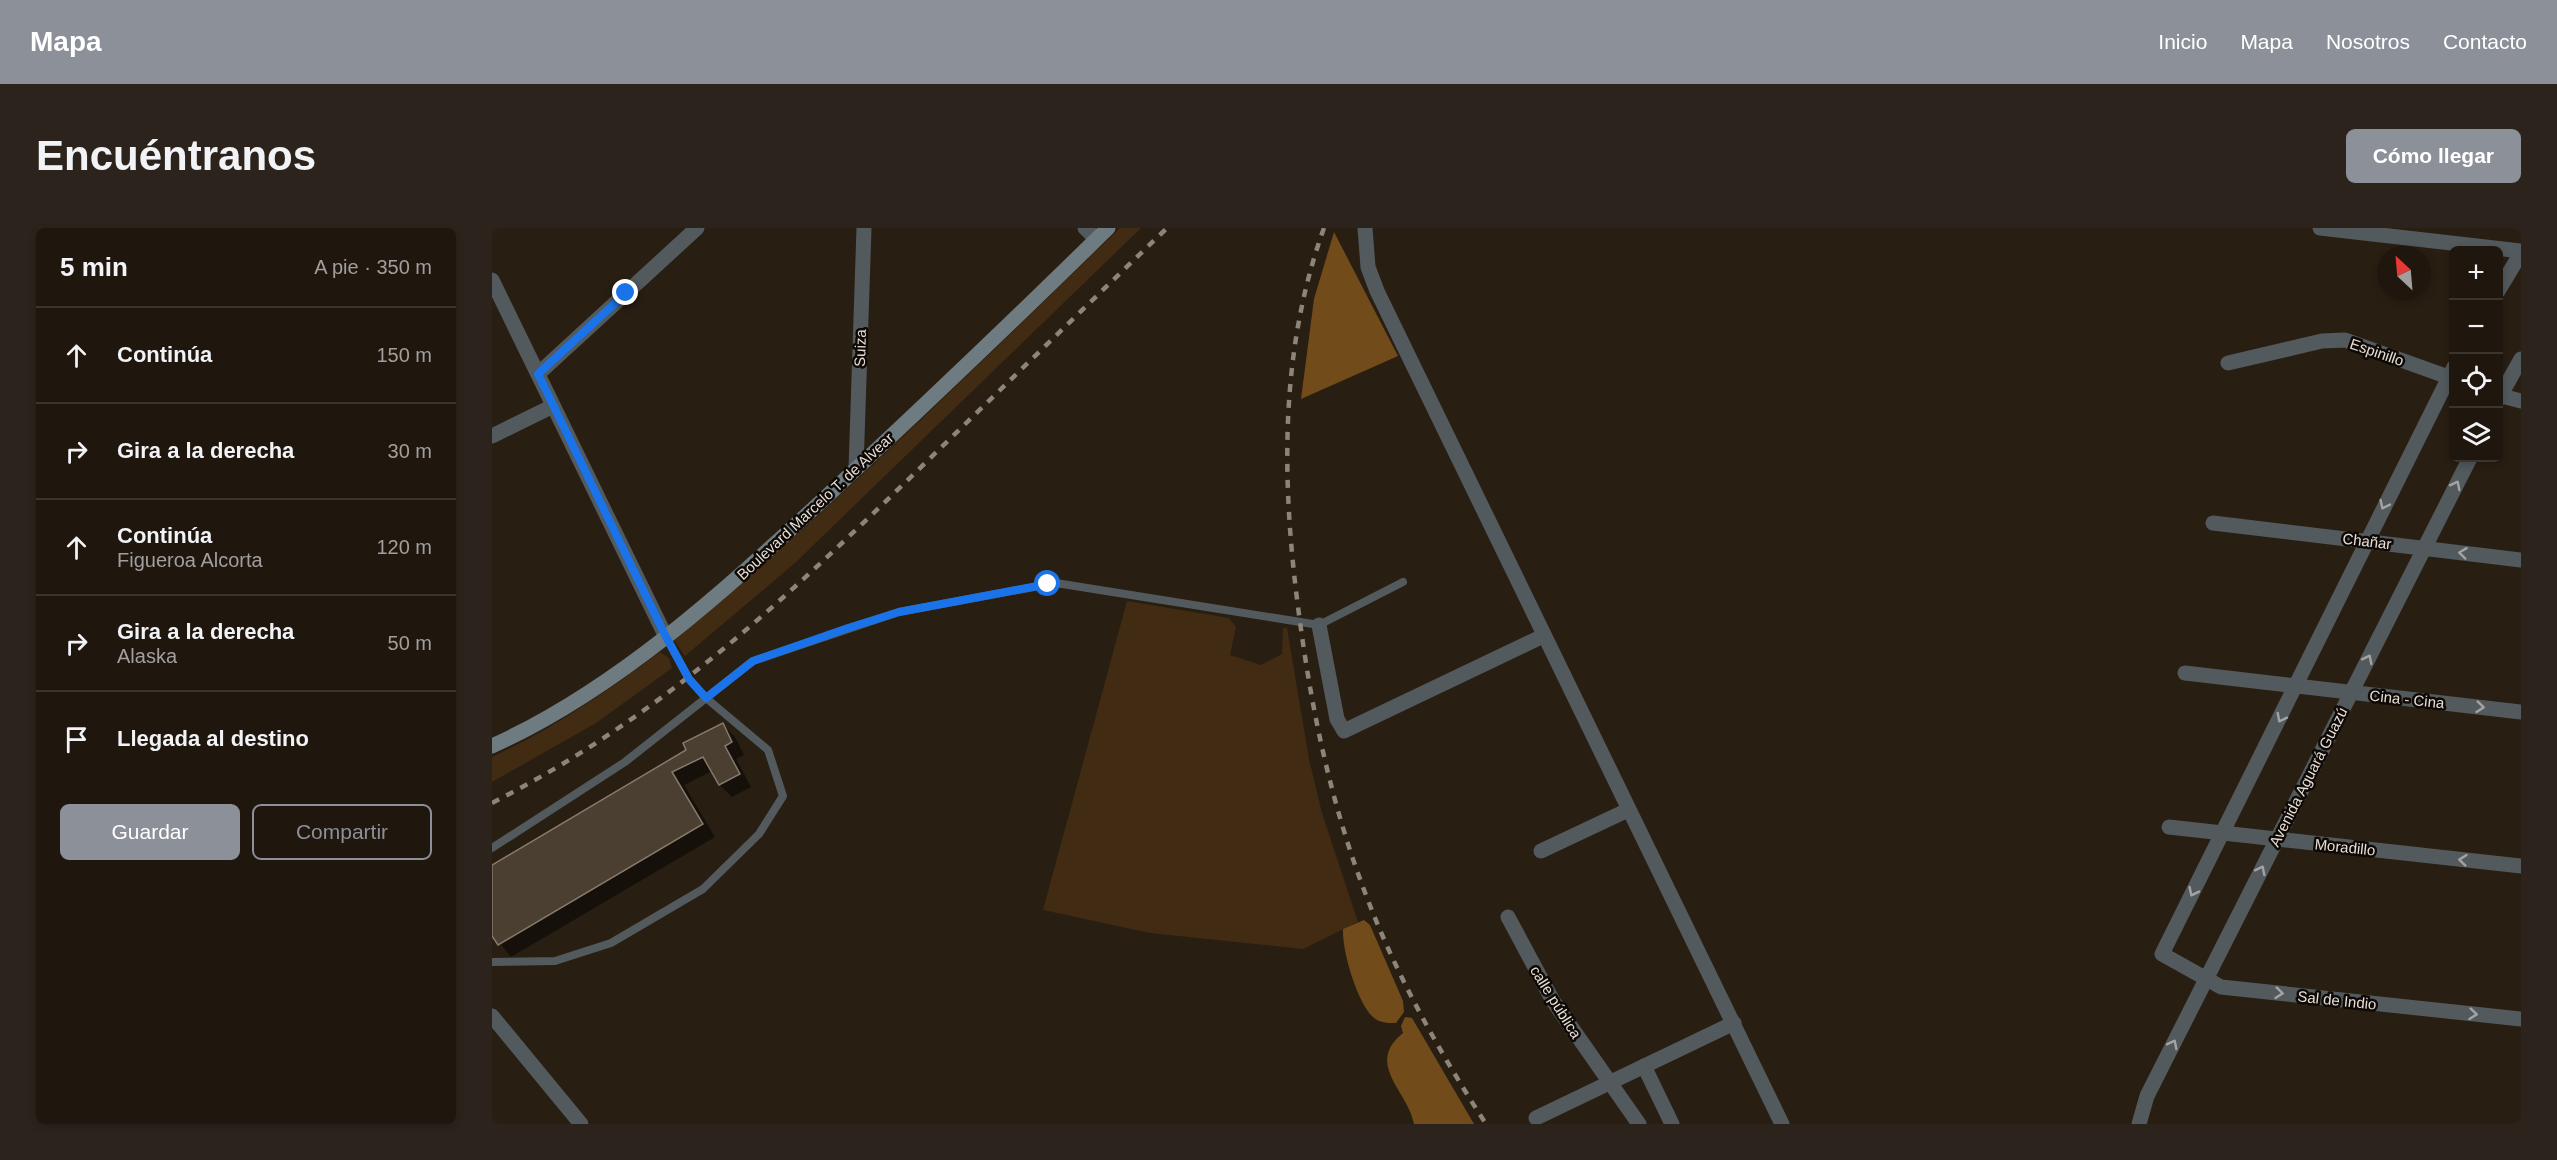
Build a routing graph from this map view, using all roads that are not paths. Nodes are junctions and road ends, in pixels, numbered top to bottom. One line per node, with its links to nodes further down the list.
1 (696, 228): 14 (street)
2 (864, 228): 22 (street, Suiza)
3 (1085, 228): 7 (street)
4 (1108, 228): 7 (main road, Boulevard Marcelo T. de Alvear)
5 (1365, 228): 30 (street)
6 (2320, 228): 8 (street)
7 (1096, 239): 22 (main road, Boulevard Marcelo T. de Alvear)
8 (2521, 252): 10 (street)
9 (492, 280): 14 (street)
10 (2503, 284)
11 (2521, 359): 16 (street)
12 (2228, 363): 13 (street, Espinillo)
13 (2449, 373)
14 (538, 374): 19 (street)
15 (2449, 380): 24 (street, one-way to 24)
16 (2503, 390)
17 (2503, 398): 18 (street)
18 (2521, 401)
19 (553, 406): 20 (street); 29 (street)
20 (492, 436)
21 (2468, 462): 25 (street, Avenida Aguará Guazú, one-way to 21)
22 (856, 469): 29 (main road, Boulevard Marcelo T. de Alvear)
23 (2213, 523): 24 (street, Chañar)
24 (2367, 540): 25 (street, Chañar); 32 (street)
25 (2425, 548): 26 (street, Chañar, one-way to 25); 33 (street, Avenida Aguará Guazú, one-way to 25)
26 (2521, 560)
27 (1403, 582): 28 (lane)
28 (1319, 625): 30 (street); 34 (lane)
29 (665, 635): 34 (lane); 36 (main road, Boulevard Marcelo T. de Alvear)
30 (1543, 636): 37 (street)
31 (2185, 673): 32 (street, Cina - Cina)
32 (2297, 686): 33 (street, Cina - Cina); 39 (street, one-way to 39)
33 (2350, 693): 35 (street, Cina - Cina, one-way to 35); 40 (street, Avenida Aguará Guazú)
34 (706, 698): 41 (lane); 45 (lane)
35 (2521, 712)
36 (492, 746)
37 (1628, 810): 42 (street); 49 (street)
38 (2169, 827): 39 (street, Moradillo)
39 (2222, 833): 40 (street, Moradillo); 46 (street, Sal de Indio, one-way to 46)
40 (2277, 839): 43 (street, Moradillo, one-way to 40); 46 (street, Avenida Aguará Guazú, one-way to 40)
41 (492, 848)
42 (1541, 851)
43 (2521, 866)
44 (1508, 917): 51 (street, calle pública)
45 (492, 962)
46 (2205, 980): 48 (street, Sal de Indio, one-way to 48); 57 (street, Avenida Aguará Guazú, one-way to 46)
47 (492, 1016): 53 (street)
48 (2521, 1019)
49 (1734, 1023): 50 (street); 56 (street)
50 (1644, 1066): 51 (street); 55 (street)
51 (1608, 1083): 52 (street); 54 (street, calle pública)
52 (1536, 1118)
53 (581, 1124)
54 (1639, 1124)
55 (1672, 1124)
56 (1782, 1124)
57 (2139, 1124)

